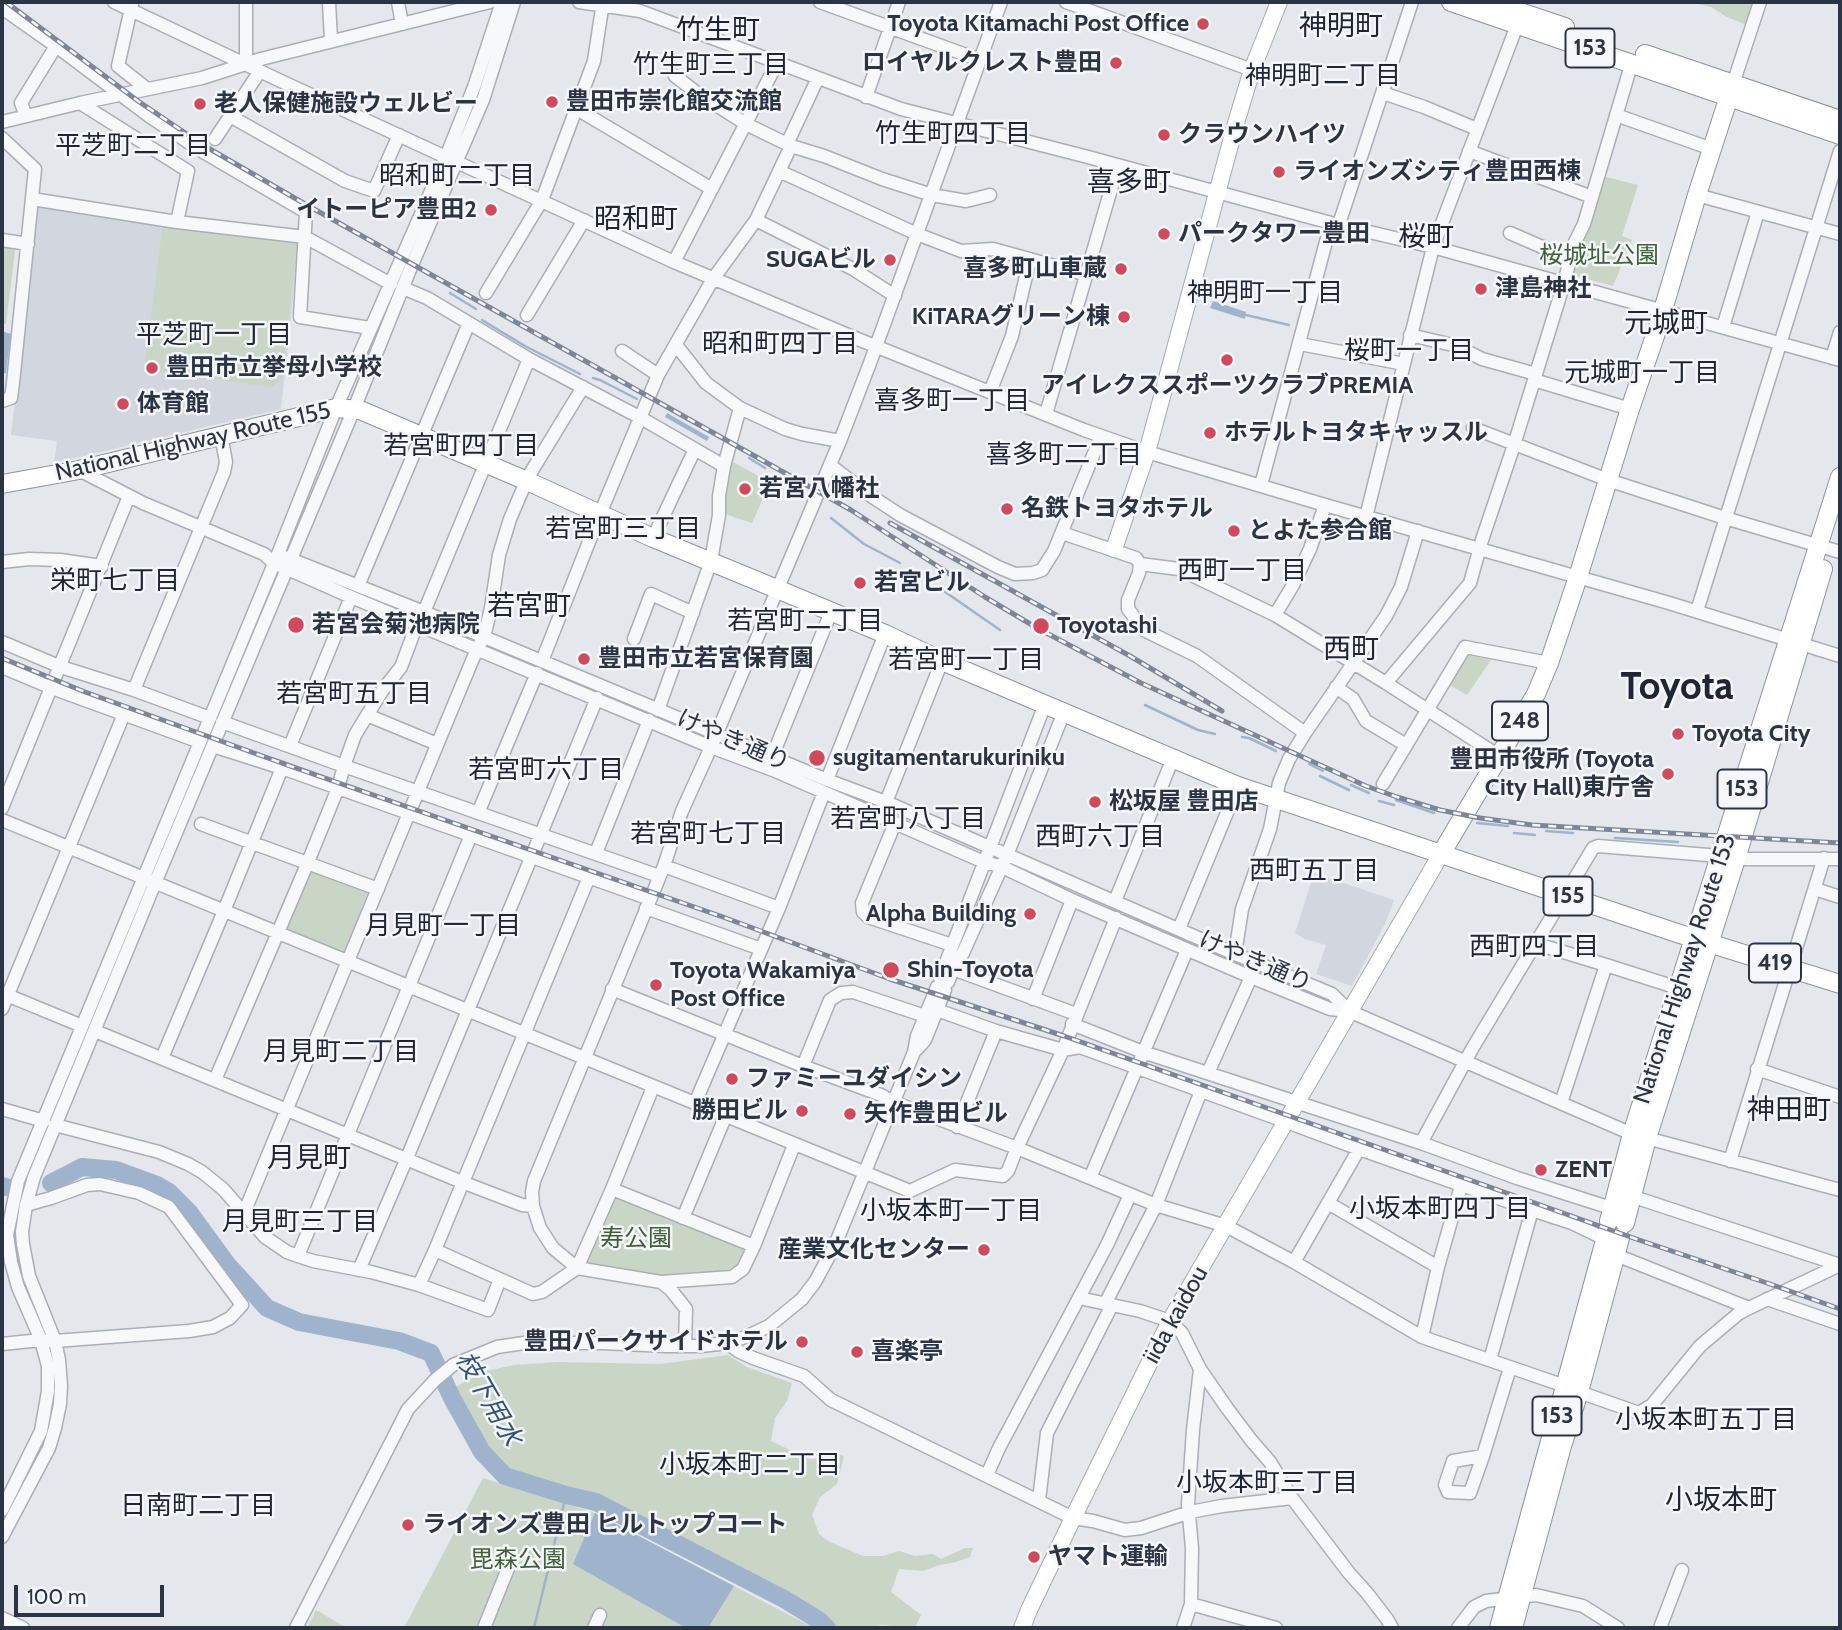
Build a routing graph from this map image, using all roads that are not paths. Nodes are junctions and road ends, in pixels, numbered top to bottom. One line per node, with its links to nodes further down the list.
1 (114, 2): 19 (street)
2 (246, 2): 29 (street)
3 (329, 2): 24 (street)
4 (398, 2): 22 (street)
5 (490, 2): 22 (street)
6 (502, 2): 58 (street)
7 (514, 2): 58 (street)
8 (579, 2): 18 (street)
9 (820, 2): 23 (street)
10 (899, 2): 23 (street)
11 (1001, 2): 26 (street)
12 (1066, 2): 30 (street)
13 (1279, 2): 30 (main road)
14 (1412, 2): 36 (street)
15 (1451, 2): 21 (highway, 153)
16 (1490, 2): 21 (highway, 153)
17 (1760, 2): 35 (street)
18 (603, 3): 28 (street); 40 (street)
19 (132, 5): 29 (street); 34 (street)
20 (2, 8): 25 (street)
21 (1520, 18): 27 (highway, 153); 35 (highway, 153); 48 (street)
22 (402, 24): 24 (street)
23 (889, 28): 26 (street); 38 (street)
24 (331, 40): 29 (street)
25 (56, 46): 37 (street); 42 (street)
26 (980, 60): 46 (street)
27 (1632, 62): 35 (highway, 153); 41 (street)
28 (777, 63): 33 (street); 47 (street)
29 (246, 64): 31 (street); 34 (street)
30 (1252, 70): 63 (main road)
31 (260, 71): 43 (street); 49 (street)
32 (675, 76): 47 (street)
33 (818, 78): 38 (street); 53 (street)
34 (148, 89): 37 (street)
35 (1730, 90): 44 (highway, 153); 50 (highway, 153); 54 (highway, 248)
36 (1382, 93): 48 (street); 74 (street)
37 (121, 95): 39 (street); 57 (street)
38 (866, 97): 46 (street)
39 (80, 103): 42 (street); 60 (street)
40 (577, 110): 62 (street); 69 (street)
41 (1616, 115): 54 (street); 67 (street)
42 (26, 116): 45 (street)
43 (230, 116): 49 (street); 52 (street)
44 (1840, 120)
45 (2, 122)
46 (958, 123): 59 (street); 64 (street)
47 (746, 124): 53 (street); 62 (street)
48 (1477, 129): 55 (street)
49 (399, 135): 58 (street)
50 (1840, 135)
51 (2, 138): 68 (street)
52 (215, 139)
53 (789, 145): 61 (street); 64 (street)
54 (1712, 149): 66 (highway, 248)
55 (1469, 151): 67 (street); 82 (street)
56 (1840, 151): 75 (street)
57 (203, 152): 60 (street); 79 (street)
58 (452, 160): 69 (street); 89 (street)
59 (1118, 165): 63 (street); 86 (street)
60 (188, 171): 73 (street)
61 (779, 171): 72 (street); 77 (street)
62 (712, 189): 85 (street)
63 (1217, 192): 74 (street); 124 (main road)
64 (932, 195): 65 (street); 77 (street)
65 (989, 195)
66 (1697, 195): 70 (street); 92 (highway, 248)
67 (1592, 197): 83 (street)
68 (32, 199): 73 (street); 81 (street)
69 (542, 200): 71 (street); 90 (street)
70 (1758, 212): 75 (street); 95 (street)
71 (584, 220): 85 (street); 93 (street)
72 (756, 220): 87 (street); 91 (street)
73 (177, 222): 79 (street)
74 (1335, 224): 82 (street); 100 (street)
75 (1816, 228): 78 (street); 99 (street)
76 (1510, 233): 83 (street)
77 (917, 234): 84 (street); 91 (street)
78 (1840, 234)
79 (304, 237): 89 (street); 96 (street)
80 (2, 240): 81 (street)
81 (28, 244): 111 (street)
82 (1433, 247): 88 (street); 98 (street)
83 (1570, 259): 88 (street)
84 (1030, 260): 86 (street); 110 (street)
85 (674, 262): 87 (street)
86 (1087, 275): 115 (street)
87 (713, 279): 101 (street); 102 (street)
88 (1564, 283): 92 (street); 108 (street)
89 (397, 286): 94 (street); 96 (street); 112 (street)
90 (485, 293)
91 (895, 296): 102 (street)
92 (1662, 312): 95 (street); 114 (highway, 248)
93 (527, 315)
94 (469, 323): 104 (street); 119 (street)
95 (1723, 327): 99 (street)
96 (370, 328): 112 (street)
97 (1840, 332): 105 (street)
98 (1410, 335): 106 (street); 108 (street)
99 (1779, 343): 105 (street); 139 (street)
100 (1300, 344): 106 (street); 133 (street)
101 (676, 345): 107 (street); 113 (street)
102 (876, 346): 110 (street); 121 (street)
103 (622, 351): 107 (street)
104 (529, 359): 109 (street); 125 (street)
105 (1836, 359)
106 (1404, 364): 138 (street)
107 (658, 375): 116 (street)
108 (1535, 377): 114 (street); 122 (street)
109 (583, 387): 116 (street); 131 (street)
110 (990, 392): 115 (street)
111 (2, 401)
112 (345, 408): 118 (highway, National Highway Route 155); 119 (highway, National Highway Route 155 / 155); 147 (street)
113 (740, 408): 121 (street); 127 (street)
114 (1630, 409): 130 (highway, 248)
115 (1046, 414): 120 (street)
116 (641, 418): 123 (street); 136 (street)
117 (1473, 428): 122 (street)
118 (221, 435): 128 (highway, National Highway Route 155); 140 (street)
119 (421, 436): 125 (highway, National Highway Route 155 / 155); 154 (street)
120 (1101, 436): 124 (street); 142 (street)
121 (840, 441): 126 (street)
122 (1514, 445): 130 (street); 145 (street)
123 (695, 449): 127 (street); 143 (street)
124 (1147, 452): 133 (street); 144 (main road)
125 (486, 463): 131 (highway, National Highway Route 155 / 155); 159 (street)
126 (830, 465): 142 (street); 153 (street)
127 (724, 466): 148 (street)
128 (79, 470): 132 (highway, National Highway Route 155); 134 (street)
129 (1840, 477): 146 (highway, National Highway Route 153 / 153)
130 (1608, 480): 139 (street); 152 (highway, 248)
131 (527, 481): 136 (highway, National Highway Route 155 / 155); 164 (street)
132 (2, 484)
133 (1261, 485): 135 (street)
134 (129, 496): 140 (street); 151 (street)
135 (1325, 505): 138 (street); 158 (street)
136 (600, 514): 143 (highway, National Highway Route 155 / 155); 171 (street)
137 (1840, 515): 146 (highway, National Highway Route 153 / 153)
138 (1366, 517): 141 (street)
139 (1726, 518): 146 (street); 155 (street)
140 (200, 527): 147 (street); 175 (street)
141 (1418, 531): 145 (street); 167 (street)
142 (1062, 533): 144 (street)
143 (653, 538): 148 (highway, National Highway Route 155 / 155)
144 (1114, 549): 150 (street)
145 (1479, 549): 152 (street); 172 (street)
146 (1829, 549): 163 (highway, National Highway Route 153 / 153)
147 (282, 561): 154 (street); 183 (street)
148 (711, 561): 153 (highway, National Highway Route 155 / 155); 156 (street)
149 (2, 562): 151 (street)
150 (1140, 564): 158 (street); 185 (street)
151 (102, 566): 170 (street)
152 (1578, 577): 155 (street); 168 (highway, 248)
153 (777, 589): 157 (highway, National Highway Route 155 / 155); 186 (street)
154 (354, 591): 159 (street); 190 (street)
155 (1697, 611): 163 (street)
156 (693, 612): 161 (street); 178 (street)
157 (831, 612): 160 (highway, National Highway Route 155 / 155); 193 (street)
158 (1275, 615): 167 (street)
159 (421, 618): 164 (street); 182 (street)
160 (885, 634): 166 (highway, National Highway Route 155 / 155); 198 (street)
161 (634, 639)
162 (2, 642): 170 (street)
163 (1794, 642): 165 (street); 218 (highway, National Highway Route 153 / 153)
164 (480, 643): 171 (street); 188 (street)
165 (1840, 656)
166 (942, 661): 177 (highway, National Highway Route 155 / 155); 203 (street)
167 (1353, 662): 172 (street); 173 (street)
168 (1549, 663): 179 (street); 192 (highway, 248)
169 (2, 667): 174 (street)
170 (61, 667): 174 (street); 175 (street)
171 (539, 667): 176 (street); 178 (street, けやき通り); 206 (street)
172 (1386, 683): 179 (street)
173 (1336, 687): 185 (street); 189 (street)
174 (52, 688): 181 (street); 204 (street)
175 (134, 690): 183 (street)
176 (597, 698): 184 (street); 211 (street)
177 (1045, 704): 180 (highway, National Highway Route 155 / 155); 214 (street)
178 (658, 710): 186 (street, けやき通り)
179 (1426, 710): 189 (street); 192 (street)
180 (1063, 712): 194 (highway, National Highway Route 155 / 155); 221 (street)
181 (124, 713): 187 (street); 213 (street)
182 (367, 715): 188 (street); 195 (street)
183 (216, 720): 187 (street); 190 (street)
184 (649, 720): 191 (street); 215 (street)
185 (1304, 733): 202 (street)
186 (717, 734): 191 (street); 193 (street, けやき通り)
187 (206, 744): 196 (street); 226 (street)
188 (437, 744): 201 (street)
189 (1406, 745): 197 (street)
190 (290, 746): 195 (street)
191 (711, 747): 198 (street); 224 (street)
192 (1500, 756): 216 (highway, 248)
193 (772, 757): 198 (street, けやき通り)
194 (1173, 758): 199 (highway, National Highway Route 155 / 155); 232 (street)
195 (344, 766): 200 (street); 201 (street)
196 (282, 768): 200 (street); 212 (street)
197 (1383, 784)
198 (825, 786): 203 (street, けやき通り); 208 (street, けやき通り); 234 (street)
199 (1238, 786): 202 (highway, National Highway Route 155 / 155); 237 (street)
200 (338, 788): 205 (street); 222 (street)
201 (418, 792): 205 (street); 206 (street)
202 (1276, 800): 216 (highway, National Highway Route 155 / 155); 244 (street)
203 (886, 802): 214 (street, けやき通り)
204 (2, 808)
205 (409, 813): 210 (street); 227 (street)
206 (478, 813): 211 (street)
207 (2, 820): 213 (street)
208 (895, 823): 223 (street, けやき通り); 241 (street)
209 (201, 824): 212 (street)
210 (471, 835): 217 (street); 251 (street)
211 (540, 835): 215 (street); 217 (street)
212 (253, 842): 222 (street); 235 (street)
213 (68, 847): 226 (street); 254 (street)
214 (990, 848): 221 (street, けやき通り); 223 (street)
215 (596, 853): 224 (street)
216 (1441, 855): 229 (highway, National Highway Route 155 / 155); 259 (main road, iida kaidou)
217 (530, 857): 225 (street); 257 (street)
218 (1728, 857): 219 (street); 229 (street); 239 (highway, National Highway Route 153 / 153)
219 (1824, 858): 220 (street); 228 (street)
220 (1840, 859)
221 (1004, 861): 223 (street, けやき通り); 231 (street, けやき通り); 232 (street, けやき通り); 249 (street)
222 (308, 862): 227 (street); 238 (street)
223 (984, 862): 241 (street)
224 (661, 871): 233 (street); 234 (street)
225 (589, 877): 233 (street); 265 (street)
226 (149, 880): 235 (street); 262 (street); 263 (street)
227 (378, 889): 245 (street)
228 (1815, 889): 230 (street); 247 (street)
229 (1564, 895): 239 (highway, National Highway Route 155 / 155); 240 (street)
230 (1840, 897)
231 (1072, 900): 236 (street, けやき通り); 255 (street)
232 (1115, 901): 237 (street, けやき通り)
233 (648, 903): 242 (street); 253 (street)
234 (779, 908): 242 (street)
235 (224, 911): 238 (street); 270 (street)
236 (1116, 918): 243 (street, けやき通り); 261 (street)
237 (1179, 929): 244 (street, けやき通り)
238 (279, 933): 245 (street); 277 (street)
239 (1701, 940): 247 (highway, 419); 252 (highway, National Highway Route 153 / 153); 292 (highway, National Highway Route 153 / 153)
240 (1537, 944): 246 (street); 272 (street)
241 (952, 945): 249 (street)
242 (761, 949): 266 (street)
243 (1187, 950): 248 (street, けやき通り); 269 (street)
244 (1235, 954): 259 (street, けやき通り)
245 (348, 961): 251 (street); 286 (street)
246 (1606, 965): 252 (street); 284 (street)
247 (1789, 967): 250 (highway, 419); 275 (street)
248 (1251, 977): 259 (street, けやき通り); 276 (street)
249 (944, 981): 255 (street); 258 (street); 260 (street)
250 (1840, 984)
251 (408, 985): 257 (street); 291 (street)
252 (1678, 988): 292 (highway, National Highway Route 153 / 153)
253 (612, 989): 266 (street); 271 (street)
254 (5, 994): 256 (street); 262 (street)
255 (1033, 999): 261 (street)
256 (2, 1009)
257 (467, 1010): 265 (street); 297 (street)
258 (937, 1010): 264 (street); 268 (street)
259 (1349, 1011): 272 (street, けやき通り); 282 (main road, iida kaidou)
260 (925, 1016): 268 (street); 273 (street)
261 (1074, 1019): 267 (street); 269 (street)
262 (82, 1027): 289 (street)
263 (95, 1031): 270 (street); 289 (street)
264 (996, 1031): 267 (street); 290 (street)
265 (524, 1034): 271 (street); 301 (street)
266 (724, 1034): 273 (street); 283 (street)
267 (1063, 1050): 274 (street); 295 (street)
268 (914, 1052): 281 (street)
269 (1143, 1052): 274 (street); 276 (street)
270 (162, 1058): 277 (street)
271 (584, 1058): 278 (street); 310 (street)
272 (1466, 1062): 284 (street, けやき通り); 293 (street)
273 (803, 1066): 281 (street)
274 (1136, 1069): 279 (street); 300 (street)
275 (1757, 1069): 280 (street); 298 (street)
276 (1208, 1073): 282 (street)
277 (215, 1080): 286 (street)
278 (653, 1087): 283 (street); 303 (street)
279 (1201, 1091): 288 (street); 309 (street)
280 (1840, 1097)
281 (893, 1102): 290 (street); 299 (street)
282 (1299, 1102): 288 (main road, iida kaidou); 293 (street)
283 (695, 1103): 287 (street)
284 (1561, 1103): 292 (street, けやき通り)
285 (2, 1110): 289 (street)
286 (287, 1110): 291 (street); 312 (street)
287 (726, 1115): 294 (street); 313 (street)
288 (1287, 1122): 296 (street); 314 (main road, iida kaidou)
289 (50, 1123): 308 (street); 312 (street); 316 (street)
290 (957, 1127): 295 (street)
291 (347, 1134): 297 (street); 319 (street)
292 (1639, 1136): 298 (street, けやき通り); 306 (highway, National Highway Route 153 / 153); 315 (highway, National Highway Route 153 / 153)
293 (1421, 1143): 315 (street)
294 (794, 1145): 299 (street); 317 (street)
295 (1017, 1147): 299 (street); 300 (street)
296 (1359, 1149): 302 (street); 307 (street)
297 (407, 1158): 301 (street); 324 (street)
298 (1730, 1161): 304 (street, けやき通り)
299 (865, 1174): 337 (street)
300 (1090, 1178): 305 (street)
301 (462, 1182): 310 (street); 318 (street)
302 (1461, 1186): 311 (street); 322 (street)
303 (612, 1189): 313 (street); 323 (street)
304 (1840, 1191)
305 (1130, 1195): 309 (street); 328 (street)
306 (1631, 1196): 315 (highway, National Highway Route 153 / 153); 321 (street)
307 (1328, 1203): 320 (street); 322 (street)
308 (26, 1205): 336 (street); 336 (street)
309 (1156, 1205): 314 (street); 330 (street)
310 (533, 1206): 323 (street)
311 (1532, 1210): 315 (street); 340 (street)
312 (244, 1213): 319 (street)
313 (683, 1218): 317 (street)
314 (1226, 1226): 320 (street); 332 (main road, iida kaidou)
315 (1614, 1231): 331 (street); 343 (highway, National Highway Route 153 / 153)
316 (5, 1233): 335 (street)
317 (754, 1247): 326 (street)
318 (435, 1250): 325 (street); 327 (street)
319 (298, 1256): 324 (street)
320 (1294, 1262): 334 (street)
321 (1840, 1265): 329 (street)
322 (1437, 1267): 334 (street)
323 (577, 1268): 325 (street); 326 (street)
324 (359, 1270): 327 (street)
325 (500, 1279): 327 (street)
326 (661, 1283): 339 (street)
327 (419, 1285)
328 (1079, 1298): 330 (street); 345 (street)
329 (1766, 1299): 331 (street); 333 (street)
330 (1108, 1305): 332 (street); 347 (street)
331 (1749, 1308): 343 (street)
332 (1170, 1321): 342 (street); 350 (main road, iida kaidou)
333 (1840, 1324)
334 (1422, 1337): 340 (street)
335 (41, 1340): 336 (street); 338 (street); 348 (street)
336 (55, 1341): 351 (street)
337 (727, 1343): 339 (street); 345 (street)
338 (2, 1344)
339 (685, 1346): 359 (street)
340 (1490, 1360): 341 (street)
341 (1510, 1368): 343 (street); 344 (street)
342 (1200, 1369): 346 (street); 349 (street)
343 (1572, 1389): 354 (highway, National Highway Route 153 / 153)
344 (1483, 1456)
345 (987, 1475): 347 (street)
346 (1292, 1498): 349 (street); 365 (street)
347 (1039, 1500): 350 (street)
348 (2, 1510)
349 (1190, 1513): 350 (street); 355 (street)
350 (1073, 1518): 362 (main road, iida kaidou)
351 (2, 1537)
352 (509, 1566): 360 (street)
353 (1682, 1570): 370 (street)
354 (1514, 1598): 366 (street); 367 (highway, National Highway Route 153 / 153); 368 (highway, National Highway Route 153 / 153); 369 (street)
355 (1192, 1604): 363 (street); 364 (street)
356 (600, 1615): 361 (street)
357 (2, 1618): 358 (street)
358 (23, 1628)
359 (296, 1628)
360 (484, 1628)
361 (594, 1628)
362 (1022, 1628)
363 (1183, 1628)
364 (1276, 1628)
365 (1392, 1628)
366 (1458, 1628)
367 (1499, 1628)
368 (1513, 1628)
369 (1618, 1628)
370 (1660, 1628)

